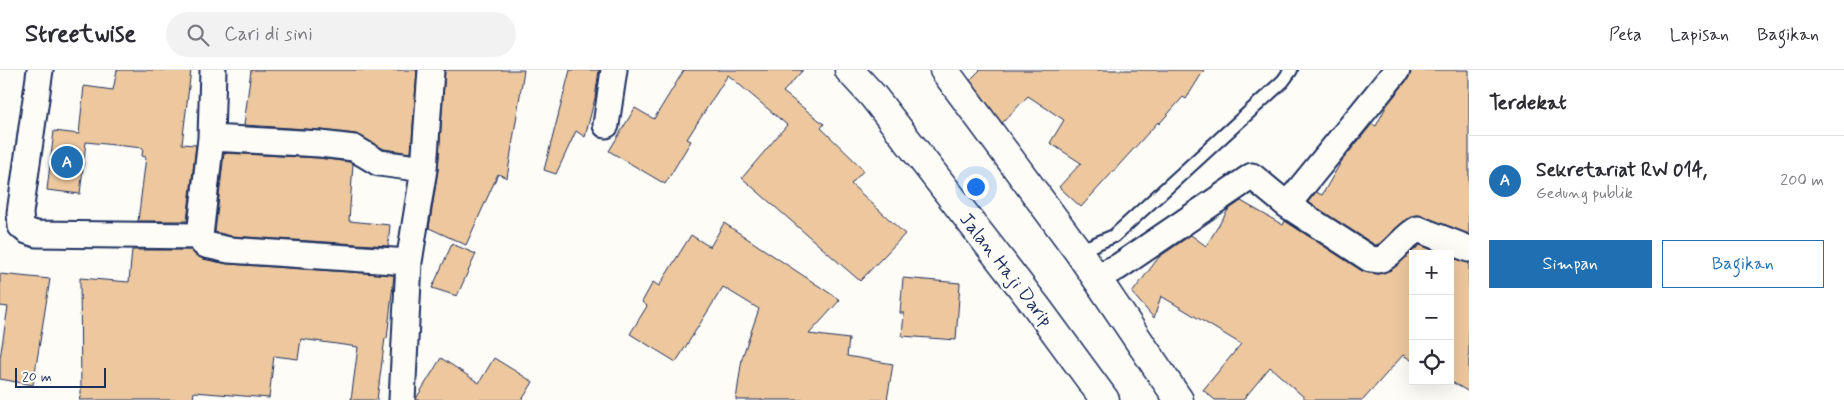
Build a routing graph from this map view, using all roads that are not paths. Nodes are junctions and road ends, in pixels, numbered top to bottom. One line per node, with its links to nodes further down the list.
1 (40, 70): 13 (street)
2 (213, 70): 10 (street)
3 (431, 70): 11 (street)
4 (614, 70): 9 (street)
5 (849, 70): 19 (main road, Jalan Haji Darip)
6 (944, 70): 15 (main road)
7 (1291, 70): 15 (lane)
8 (1397, 70): 12 (street)
9 (606, 125)
10 (211, 138): 11 (street); 13 (street)
11 (424, 169): 16 (street)
12 (1287, 204): 14 (street); 17 (street)
13 (200, 236): 16 (street)
14 (1469, 250)
15 (1078, 251): 17 (main road)
16 (409, 262): 18 (street)
17 (1096, 278): 20 (main road)
18 (402, 400)
19 (1106, 400)
20 (1179, 400)

